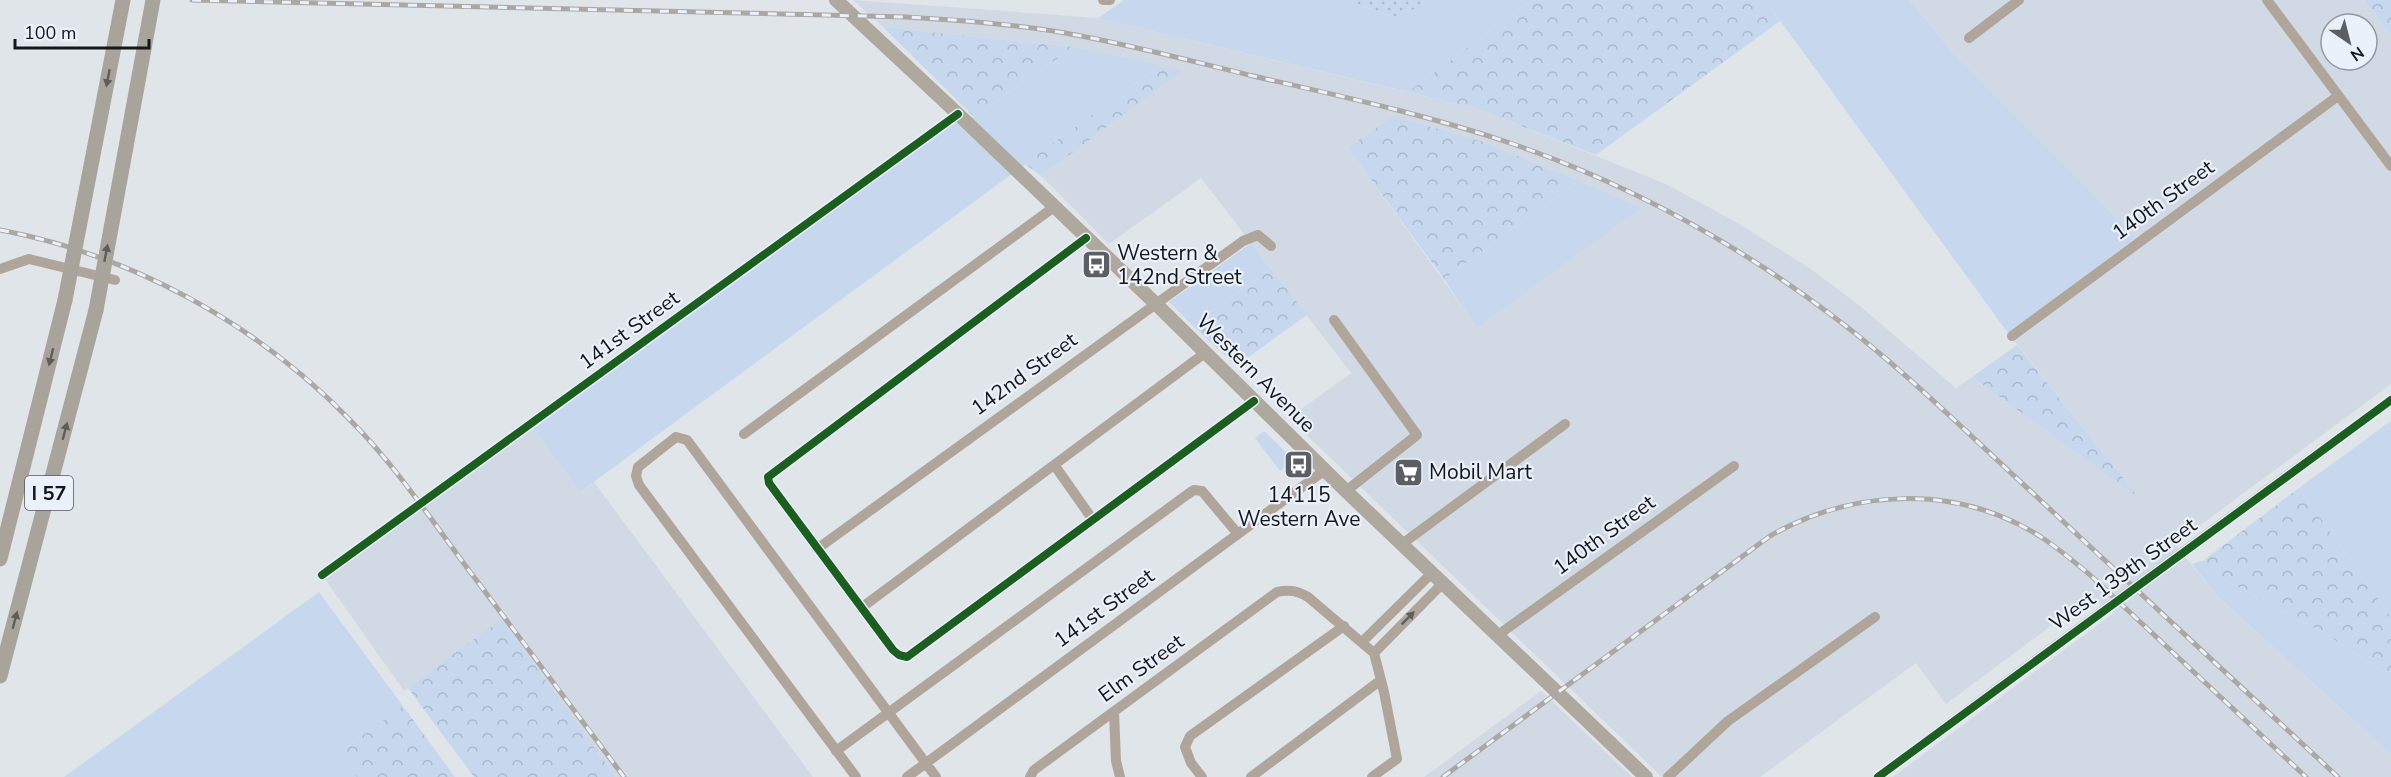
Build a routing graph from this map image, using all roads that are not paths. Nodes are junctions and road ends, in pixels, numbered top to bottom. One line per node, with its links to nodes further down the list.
1 (123, 0): 31 (highway, I 57, one-way to 31, bridge)
2 (153, 0): 41 (highway, I 57, one-way to 2, bridge)
3 (836, 0): 8 (main road, Western Avenue)
4 (2019, 0): 6 (street)
5 (2267, 0): 7 (street)
6 (1969, 38)
7 (2338, 96): 9 (street); 17 (street, 140th Street)
8 (958, 114): 10 (main road, Western Avenue); 33 (street, 141st Street)
9 (2391, 166)
10 (1054, 207): 11 (main road, Western Avenue); 22 (street)
11 (1086, 238): 15 (main road, Western Avenue); 30 (street)
12 (1271, 246): 15 (street, 142nd Street)
13 (0, 268): 14 (street)
14 (115, 280)
15 (1155, 303): 18 (main road, Western Avenue); 30 (street, 142nd Street)
16 (1334, 320): 26 (street)
17 (2012, 336)
18 (1206, 353): 20 (main road, Western Avenue); 23 (street)
19 (2391, 400): 57 (street, West 139th Street, bridge)
20 (1254, 401): 25 (main road, Western Avenue); 27 (street)
21 (1565, 424): 29 (street)
22 (744, 434)
23 (1055, 466): 27 (street); 35 (street)
24 (1734, 466): 38 (street, 140th Street)
25 (1325, 471): 26 (main road, Western Avenue); 28 (street, 141st Street)
26 (1346, 491): 29 (main road, Western Avenue)
27 (1093, 520): 35 (street)
28 (1238, 534): 44 (street); 46 (street, 141st Street)
29 (1402, 544): 32 (main road, Western Avenue)
30 (817, 549): 35 (street)
31 (0, 559)
32 (1432, 573): 34 (main road, Western Avenue); 39 (street)
33 (322, 575)
34 (1443, 583): 38 (main road, Western Avenue); 40 (street, one-way to 34)
35 (861, 608)
36 (1875, 617): 56 (street)
37 (1344, 626): 39 (street); 43 (street, Elm Street); 52 (street)
38 (1498, 635): 55 (main road, Western Avenue)
39 (1363, 641): 40 (street)
40 (1374, 652): 42 (street)
41 (0, 676)
42 (1381, 680): 53 (street); 54 (street)
43 (1114, 712): 50 (street, Elm Street); 51 (street)
44 (890, 713): 45 (street); 45 (street); 46 (street)
45 (836, 751): 47 (street)
46 (926, 763): 48 (street, 141st Street); 49 (street)
47 (856, 777)
48 (907, 777)
49 (936, 777)
50 (1030, 777)
51 (1120, 777)
52 (1202, 777)
53 (1251, 777)
54 (1372, 777)
55 (1646, 777)
56 (1668, 777)
57 (1878, 777)

